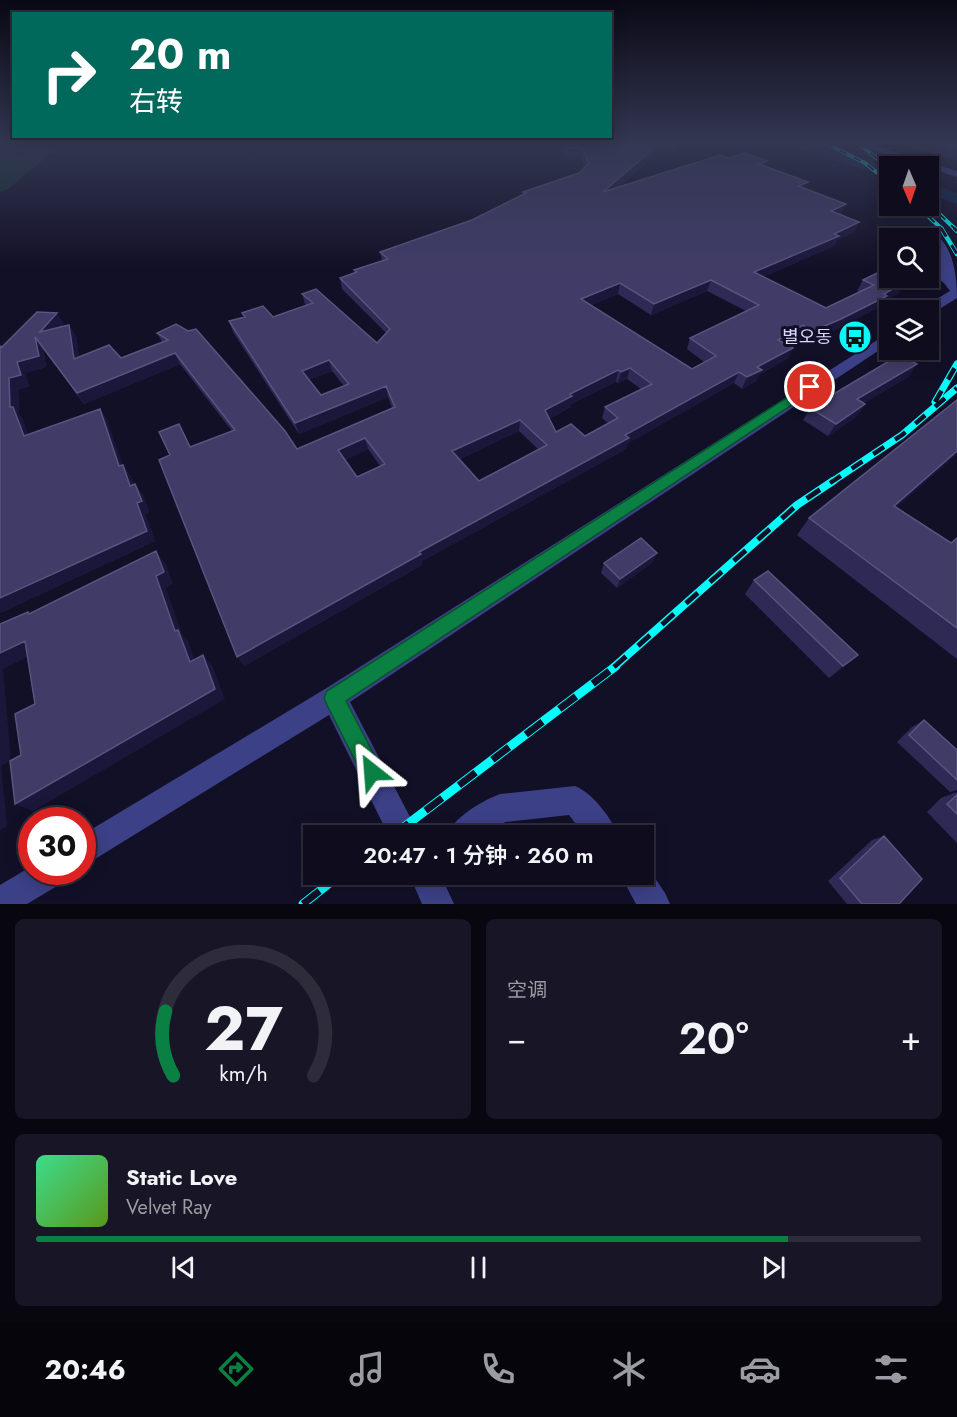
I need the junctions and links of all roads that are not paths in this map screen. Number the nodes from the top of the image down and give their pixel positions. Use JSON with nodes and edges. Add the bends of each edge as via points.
{"nodes":[{"id":1,"x":939,"y":248,"type":"edge"},
{"id":2,"x":939,"y":275,"type":"edge"},
{"id":3,"x":954,"y":288,"type":"edge"},
{"id":4,"x":939,"y":301,"type":"edge"},
{"id":5,"x":879,"y":343,"type":"edge"},
{"id":6,"x":334,"y":698,"type":"junction"},
{"id":7,"x":399,"y":825,"type":"edge"},
{"id":8,"x":476,"y":825,"type":"edge"},
{"id":9,"x":595,"y":825,"type":"edge"},
{"id":10,"x":96,"y":843,"type":"edge"},
{"id":11,"x":30,"y":885,"type":"edge"},
{"id":12,"x":429,"y":885,"type":"edge"},
{"id":13,"x":642,"y":885,"type":"edge"},
{"id":14,"x":0,"y":903,"type":"edge"},
{"id":15,"x":438,"y":904,"type":"edge"},
{"id":16,"x":654,"y":904,"type":"edge"}],
"edges":[{"from":1,"to":3,"type":"street"},
{"from":2,"to":3,"type":"street"},
{"from":3,"to":4,"type":"street"},
{"from":5,"to":6,"type":"street"},
{"from":6,"to":7,"type":"street"},
{"from":6,"to":10,"type":"street"},
{"from":8,"to":9,"type":"street","via":[[500,808],[575,800]]},
{"from":11,"to":14,"type":"street"},
{"from":12,"to":15,"type":"street"},
{"from":13,"to":16,"type":"street"}]}
